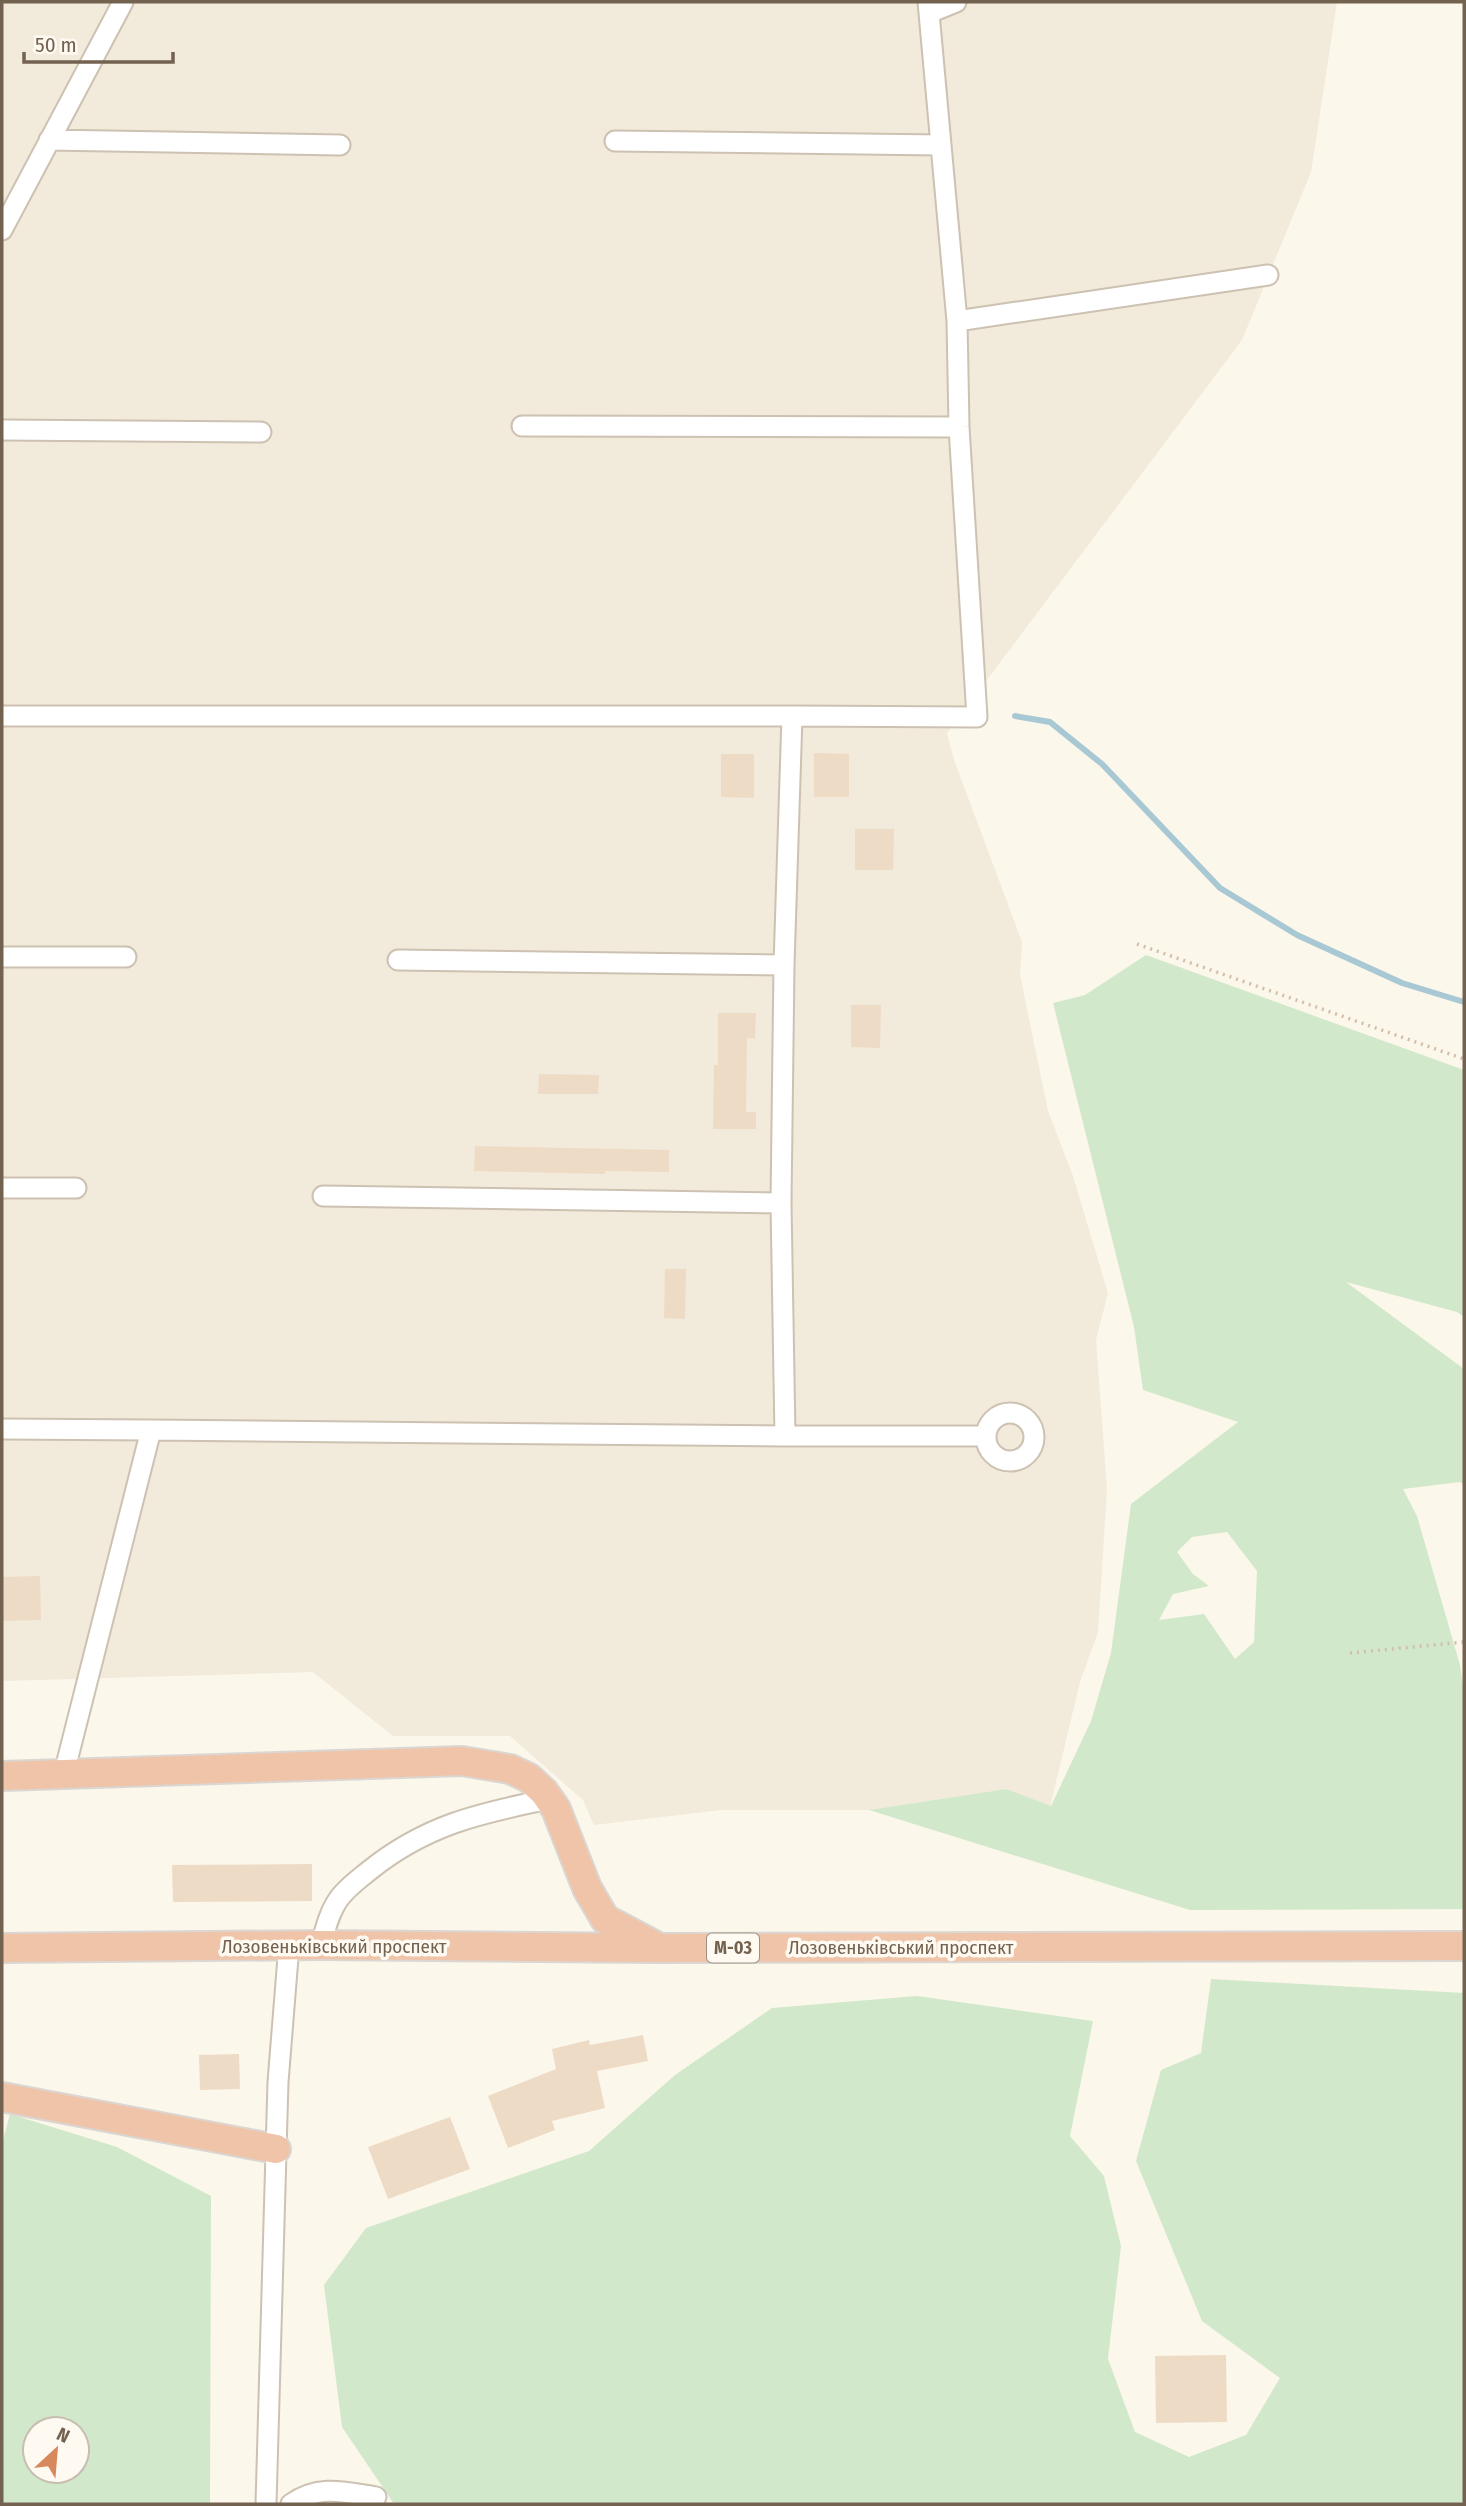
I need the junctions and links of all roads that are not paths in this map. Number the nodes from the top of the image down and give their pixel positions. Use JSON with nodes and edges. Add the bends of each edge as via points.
{"nodes":[{"id":1,"x":123,"y":2,"type":"edge"},
{"id":2,"x":956,"y":2,"type":"edge"},
{"id":3,"x":929,"y":7,"type":"edge"},
{"id":4,"x":49,"y":141,"type":"junction"},
{"id":5,"x":615,"y":141,"type":"dead end"},
{"id":6,"x":340,"y":145,"type":"dead end"},
{"id":7,"x":941,"y":145,"type":"junction"},
{"id":8,"x":2,"y":230,"type":"edge"},
{"id":9,"x":1268,"y":275,"type":"dead end"},
{"id":10,"x":957,"y":321,"type":"junction"},
{"id":11,"x":522,"y":426,"type":"dead end"},
{"id":12,"x":959,"y":428,"type":"junction"},
{"id":13,"x":2,"y":430,"type":"edge"},
{"id":14,"x":261,"y":432,"type":"dead end"},
{"id":15,"x":2,"y":716,"type":"edge"},
{"id":16,"x":792,"y":716,"type":"junction"},
{"id":17,"x":2,"y":957,"type":"edge"},
{"id":18,"x":126,"y":957,"type":"dead end"},
{"id":19,"x":398,"y":960,"type":"dead end"},
{"id":20,"x":784,"y":965,"type":"junction"},
{"id":21,"x":2,"y":1188,"type":"edge"},
{"id":22,"x":76,"y":1188,"type":"dead end"},
{"id":23,"x":323,"y":1196,"type":"dead end"},
{"id":24,"x":781,"y":1203,"type":"junction"},
{"id":25,"x":2,"y":1429,"type":"edge"},
{"id":26,"x":152,"y":1430,"type":"junction"},
{"id":27,"x":785,"y":1436,"type":"junction"},
{"id":28,"x":986,"y":1436,"type":"dead end"},
{"id":29,"x":64,"y":1773,"type":"junction"},
{"id":30,"x":2,"y":1776,"type":"edge"},
{"id":31,"x":549,"y":1799,"type":"junction"},
{"id":32,"x":289,"y":1945,"type":"junction"},
{"id":33,"x":321,"y":1945,"type":"junction"},
{"id":34,"x":1464,"y":1946,"type":"edge"},
{"id":35,"x":2,"y":1948,"type":"edge"},
{"id":36,"x":659,"y":1948,"type":"junction"},
{"id":37,"x":2,"y":2097,"type":"edge"},
{"id":38,"x":276,"y":2149,"type":"junction"},
{"id":39,"x":376,"y":2497,"type":"dead end"},
{"id":40,"x":265,"y":2504,"type":"edge"},
{"id":41,"x":291,"y":2504,"type":"edge"}],
"edges":[{"from":1,"to":4,"type":"street"},
{"from":2,"to":3,"type":"street"},
{"from":3,"to":7,"type":"street"},
{"from":4,"to":6,"type":"street"},
{"from":4,"to":8,"type":"street"},
{"from":5,"to":7,"type":"street"},
{"from":7,"to":10,"type":"street"},
{"from":9,"to":10,"type":"street"},
{"from":10,"to":12,"type":"street"},
{"from":11,"to":12,"type":"street"},
{"from":12,"to":16,"type":"street","via":[[977,717]]},
{"from":13,"to":14,"type":"street"},
{"from":15,"to":16,"type":"street"},
{"from":16,"to":20,"type":"street"},
{"from":17,"to":18,"type":"street"},
{"from":19,"to":20,"type":"street"},
{"from":20,"to":24,"type":"street"},
{"from":21,"to":22,"type":"street"},
{"from":23,"to":24,"type":"street"},
{"from":24,"to":27,"type":"street"},
{"from":25,"to":26,"type":"street"},
{"from":26,"to":27,"type":"street"},
{"from":26,"to":29,"type":"street"},
{"from":27,"to":28,"type":"street"},
{"from":29,"to":30,"type":"highway"},
{"from":29,"to":31,"type":"highway","via":[[462,1761],[510,1769],[529,1778]]},
{"from":31,"to":33,"type":"street","via":[[475,1815],[393,1851],[338,1899]]},
{"from":31,"to":36,"type":"highway","via":[[605,1919]]},
{"from":32,"to":33,"type":"highway","name":"Лозовеньківський проспект","number":"М-03"},
{"from":32,"to":35,"type":"highway","name":"Лозовеньківський проспект","number":"М-03"},
{"from":32,"to":38,"type":"street"},
{"from":33,"to":36,"type":"highway","name":"Лозовеньківський проспект","number":"М-03"},
{"from":34,"to":36,"type":"highway","name":"Лозовеньківський проспект","number":"М-03"},
{"from":37,"to":38,"type":"highway"},
{"from":38,"to":40,"type":"street"},
{"from":39,"to":41,"type":"street","via":[[330,2489]]}]}
